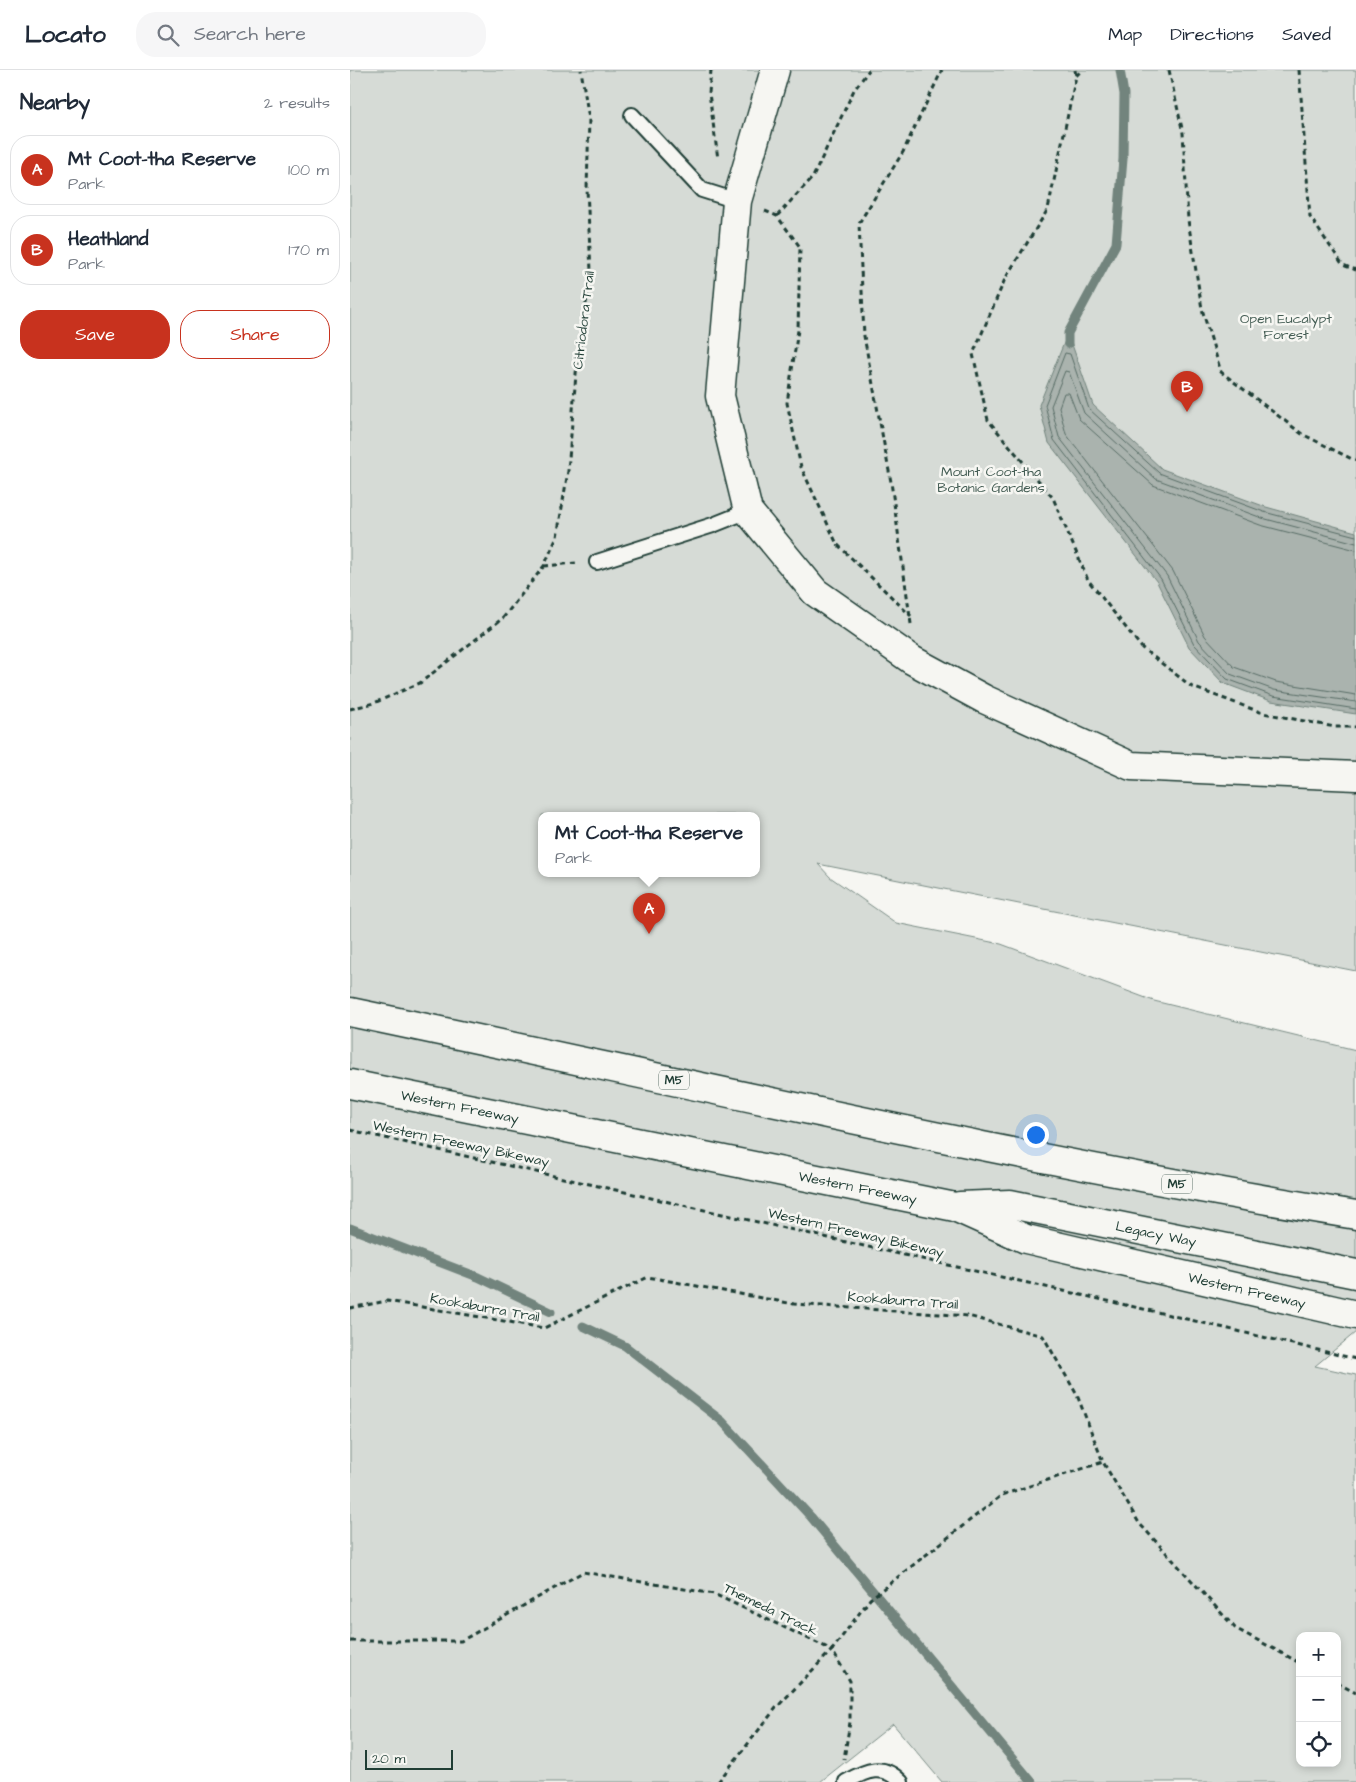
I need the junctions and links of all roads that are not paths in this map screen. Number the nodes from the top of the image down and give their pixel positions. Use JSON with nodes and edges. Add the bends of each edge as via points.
{"nodes":[{"id":1,"x":775,"y":70,"type":"edge"},
{"id":2,"x":632,"y":115,"type":"dead end"},
{"id":3,"x":729,"y":198,"type":"junction"},
{"id":4,"x":748,"y":511,"type":"junction"},
{"id":5,"x":597,"y":562,"type":"road end"},
{"id":6,"x":1356,"y":776,"type":"edge"},
{"id":7,"x":350,"y":1012,"type":"edge"},
{"id":8,"x":350,"y":1084,"type":"edge"},
{"id":9,"x":955,"y":1207,"type":"junction"},
{"id":10,"x":1356,"y":1215,"type":"edge"},
{"id":11,"x":1356,"y":1274,"type":"edge"},
{"id":12,"x":1356,"y":1315,"type":"edge"},
{"id":13,"x":846,"y":1782,"type":"edge"},
{"id":14,"x":902,"y":1782,"type":"edge"}],
"edges":[{"from":1,"to":3,"type":"main road"},
{"from":2,"to":3,"type":"lane","via":[[702,190]]},
{"from":3,"to":4,"type":"main road","via":[[720,396]]},
{"from":4,"to":5,"type":"lane"},
{"from":4,"to":6,"type":"main road","via":[[815,592],[912,660],[984,699],[1131,766]]},
{"from":7,"to":10,"type":"main road","number":"M5","via":[[1017,1152],[1218,1192]]},
{"from":8,"to":9,"type":"main road","name":"Western Freeway"},
{"from":9,"to":11,"type":"main road","name":"Legacy Way","via":[[1010,1204]]},
{"from":9,"to":12,"type":"main road","name":"Western Freeway","via":[[1026,1239]]},
{"from":13,"to":14,"type":"lane","via":[[866,1770],[892,1773]]}]}
